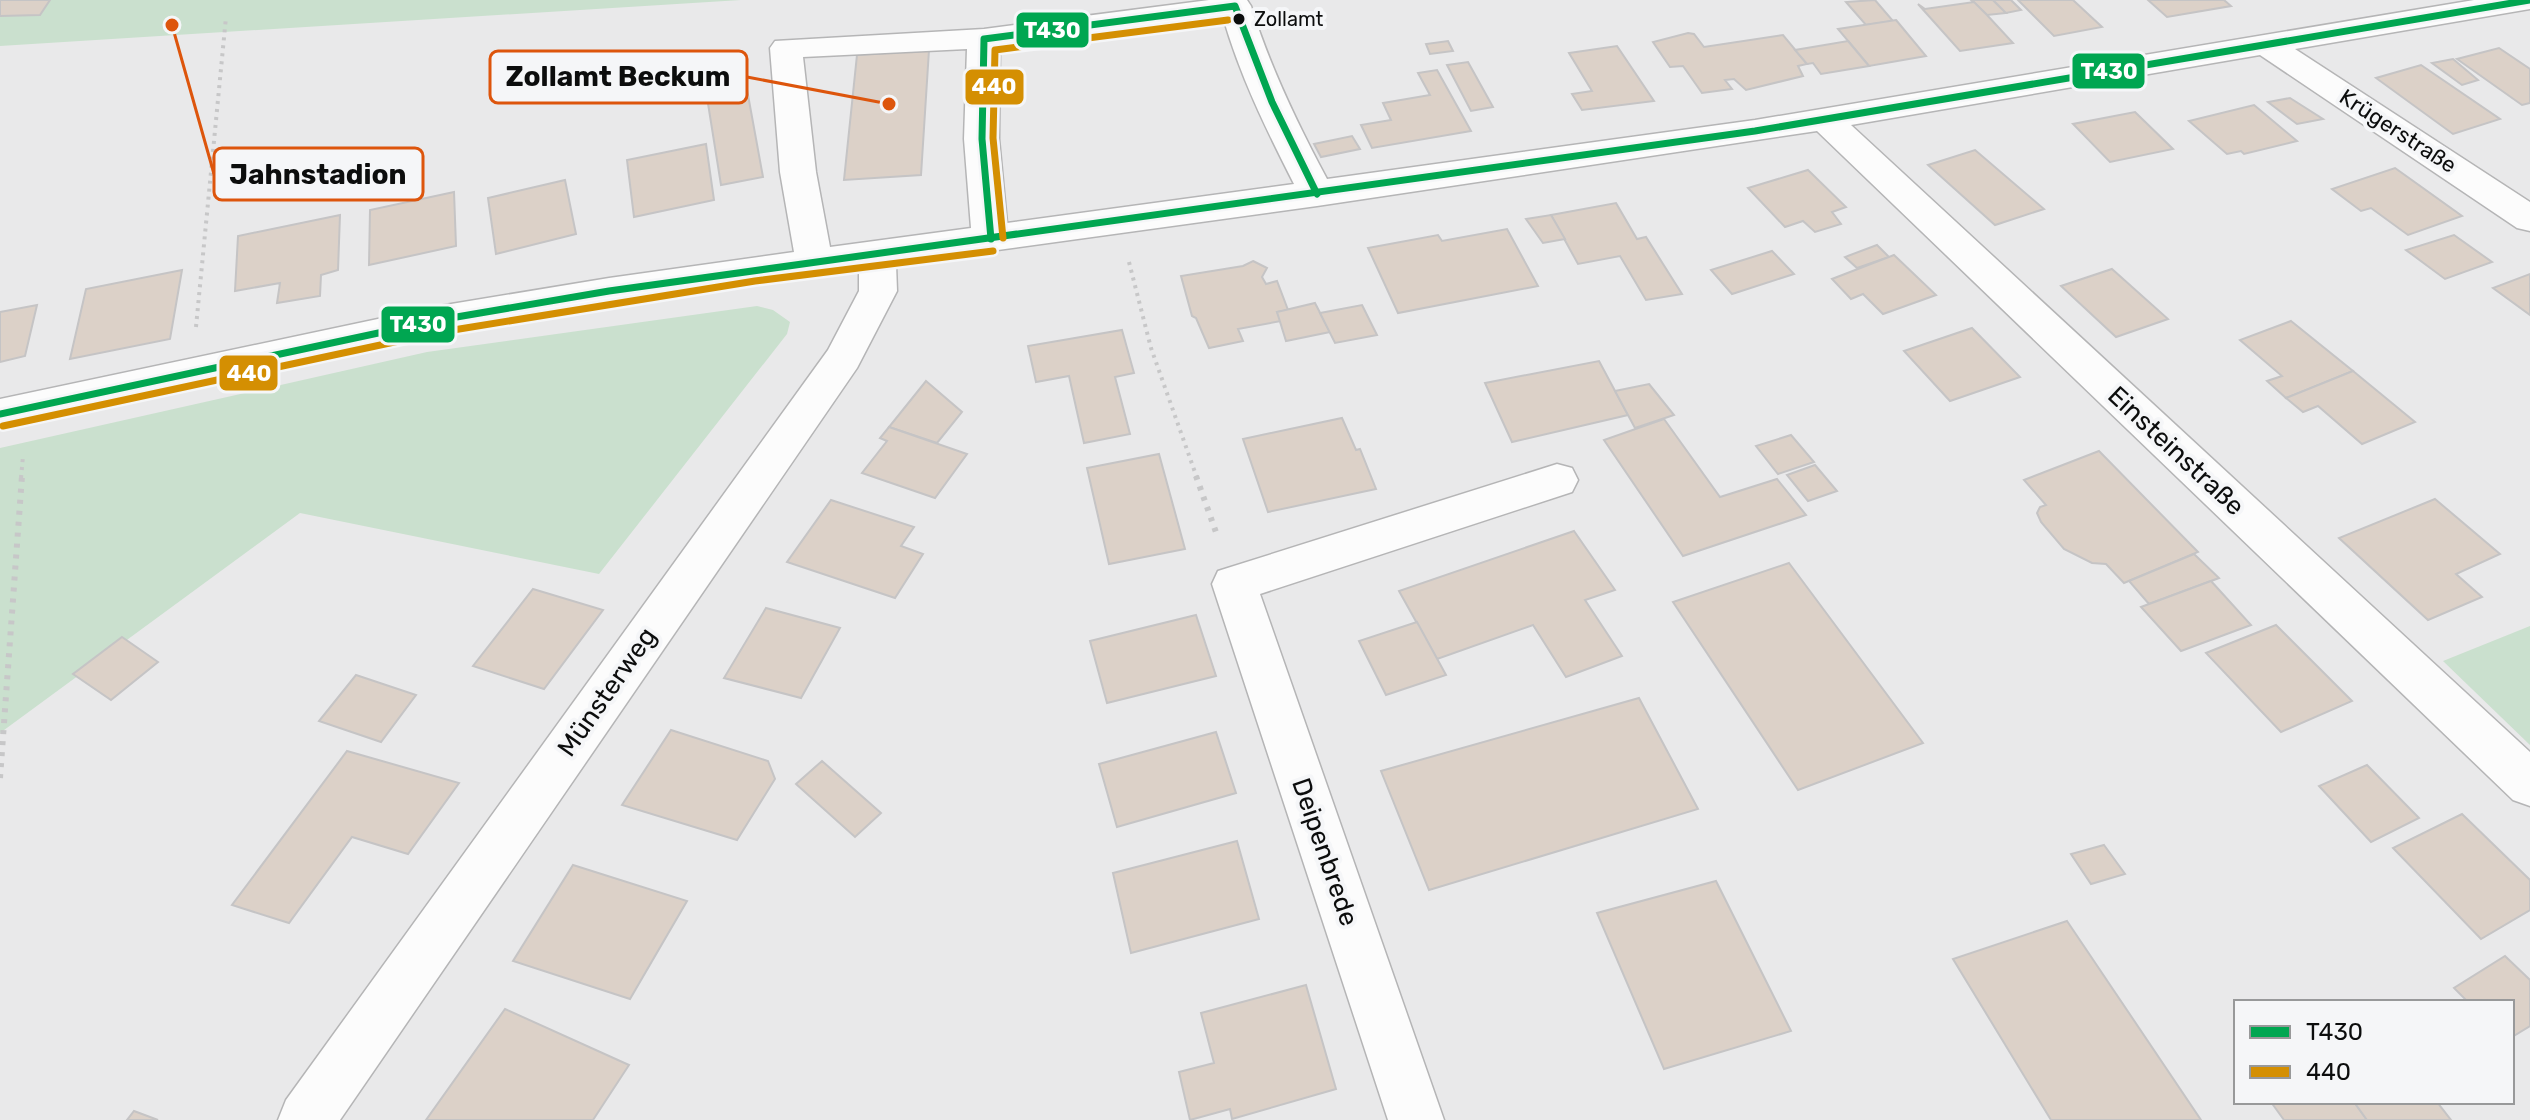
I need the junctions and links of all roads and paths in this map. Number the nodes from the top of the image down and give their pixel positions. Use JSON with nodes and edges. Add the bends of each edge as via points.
{"nodes":[{"id":1,"x":2530,"y":0,"type":"edge"},
{"id":2,"x":1237,"y":3,"type":"edge"},
{"id":3,"x":1112,"y":11,"type":"edge"},
{"id":4,"x":226,"y":17,"type":"dead end"},
{"id":5,"x":984,"y":39,"type":"junction"},
{"id":6,"x":2265,"y":44,"type":"junction"},
{"id":7,"x":1823,"y":118,"type":"junction"},
{"id":8,"x":1317,"y":194,"type":"junction"},
{"id":9,"x":2530,"y":219,"type":"edge"},
{"id":10,"x":1084,"y":227,"type":"junction"},
{"id":11,"x":991,"y":239,"type":"junction"},
{"id":12,"x":877,"y":253,"type":"junction"},
{"id":13,"x":814,"y":261,"type":"junction"},
{"id":14,"x":186,"y":375,"type":"junction"},
{"id":15,"x":13,"y":412,"type":"edge"},
{"id":16,"x":1557,"y":480,"type":"dead end"},
{"id":17,"x":1234,"y":584,"type":"junction"},
{"id":18,"x":0,"y":778,"type":"edge"},
{"id":19,"x":2530,"y":784,"type":"edge"},
{"id":20,"x":306,"y":1120,"type":"edge"},
{"id":21,"x":1416,"y":1120,"type":"edge"}],
"edges":[{"from":1,"to":6,"type":"street"},
{"from":2,"to":3,"type":"street"},
{"from":2,"to":8,"type":"street","via":[[1248,49]]},
{"from":3,"to":5,"type":"street"},
{"from":4,"to":14,"type":"path","via":[[197,324]]},
{"from":5,"to":11,"type":"street","via":[[981,161]]},
{"from":5,"to":13,"type":"street","via":[[786,48],[798,172]]},
{"from":6,"to":7,"type":"street"},
{"from":6,"to":9,"type":"street","name":"Krügerstraße"},
{"from":7,"to":8,"type":"street"},
{"from":7,"to":19,"type":"street","name":"Einsteinstraße"},
{"from":8,"to":10,"type":"street"},
{"from":10,"to":11,"type":"street"},
{"from":10,"to":17,"type":"path","via":[[1088,264],[1128,259],[1151,348]]},
{"from":11,"to":12,"type":"street"},
{"from":12,"to":13,"type":"street"},
{"from":12,"to":20,"type":"street","name":"Münsterweg","via":[[878,291],[843,358]]},
{"from":13,"to":14,"type":"street","via":[[439,320]]},
{"from":14,"to":15,"type":"street"},
{"from":15,"to":18,"type":"path"},
{"from":16,"to":17,"type":"street"},
{"from":17,"to":21,"type":"street","name":"Deipenbrede"}]}
